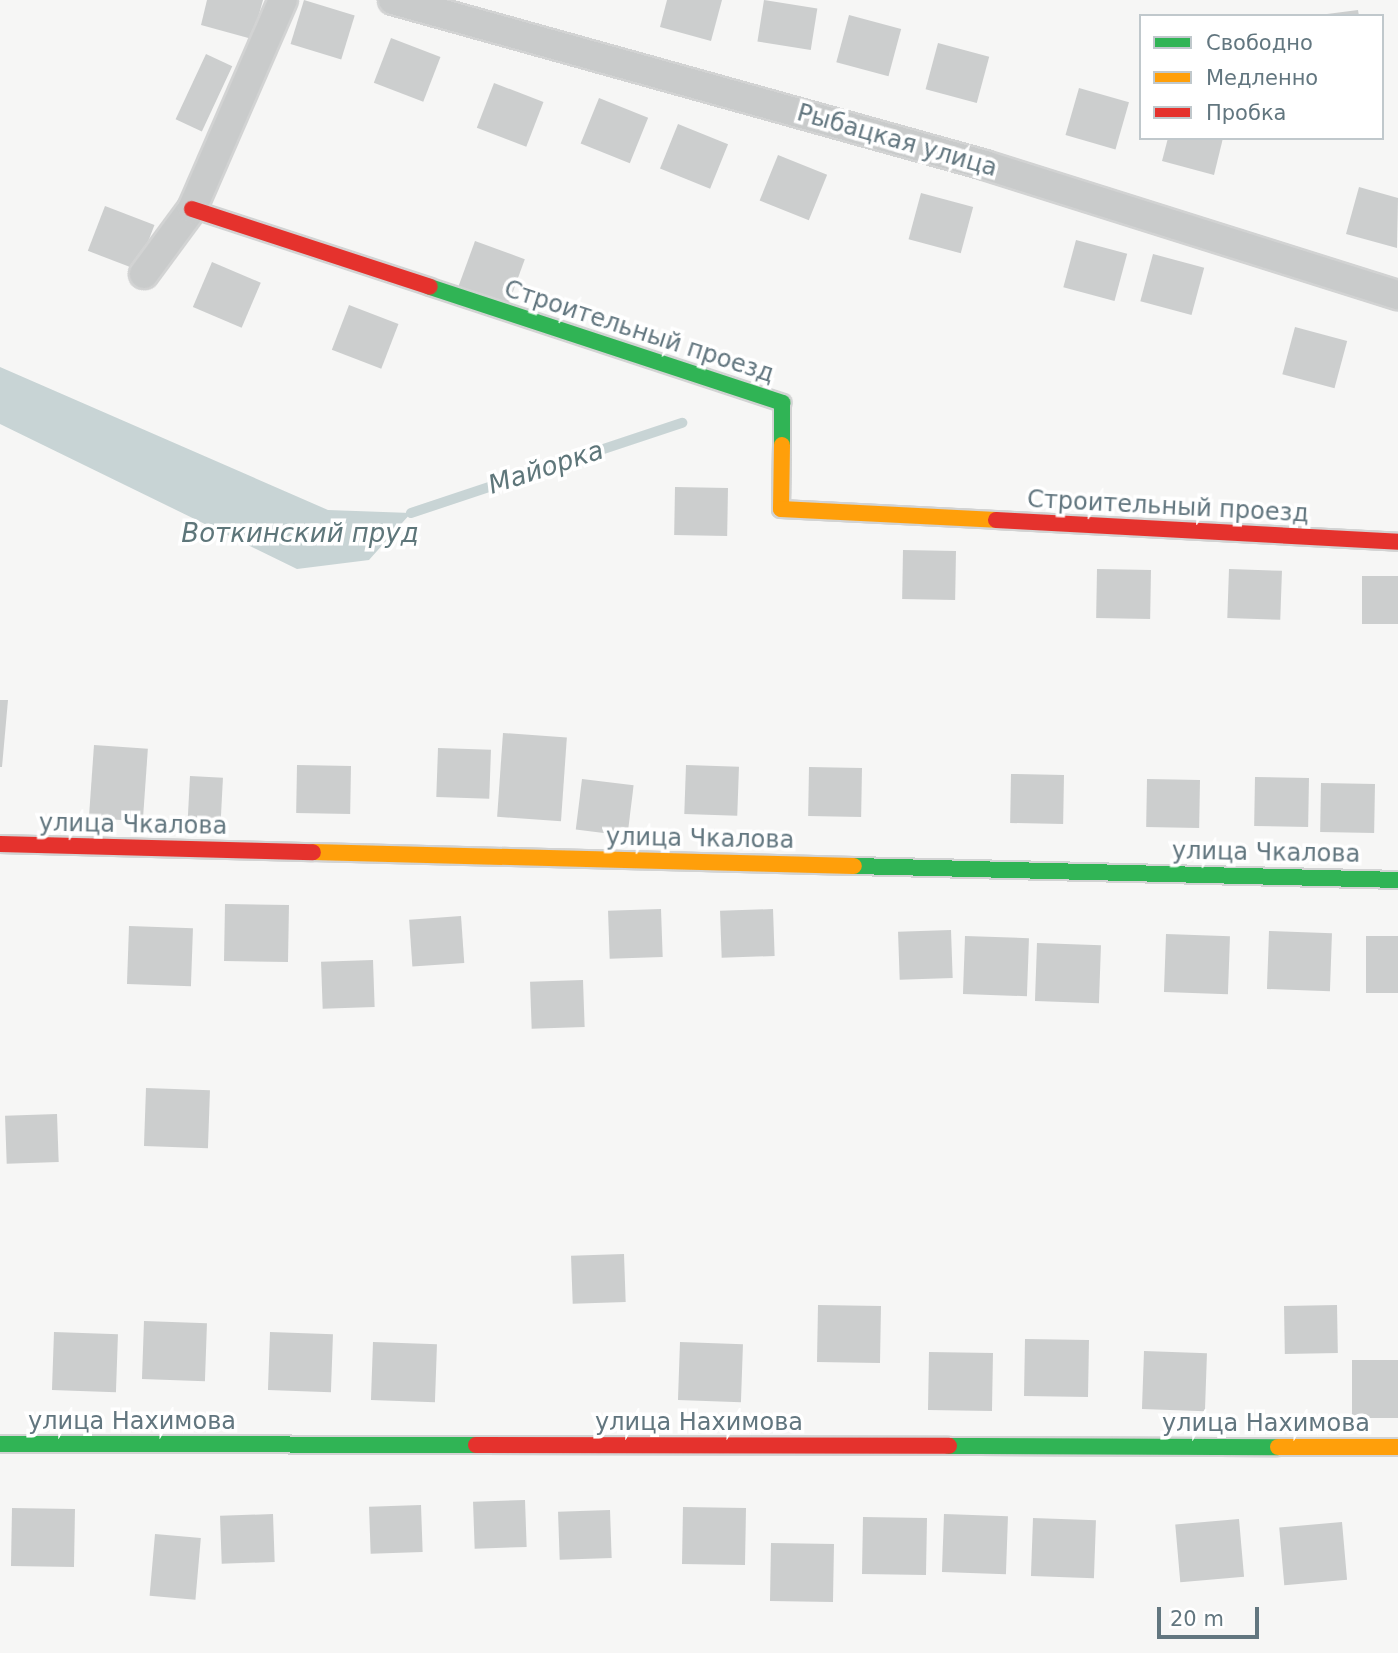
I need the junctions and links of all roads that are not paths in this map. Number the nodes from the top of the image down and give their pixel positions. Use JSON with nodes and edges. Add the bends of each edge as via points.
{"nodes":[{"id":1,"x":283,"y":0,"type":"edge"},
{"id":2,"x":393,"y":0,"type":"edge"},
{"id":3,"x":192,"y":209,"type":"junction"},
{"id":4,"x":144,"y":274,"type":"dead end"},
{"id":5,"x":1398,"y":295,"type":"edge"},
{"id":6,"x":1398,"y":542,"type":"edge"},
{"id":7,"x":0,"y":844,"type":"edge"},
{"id":8,"x":1398,"y":880,"type":"edge"},
{"id":9,"x":0,"y":1444,"type":"edge"},
{"id":10,"x":1398,"y":1447,"type":"edge"}],
"edges":[{"from":1,"to":3,"type":"street"},
{"from":2,"to":5,"type":"street","name":"Рыбацкая улица","via":[[985,165]]},
{"from":3,"to":4,"type":"street"},
{"from":3,"to":6,"type":"street","name":"Строительный проезд","via":[[782,403],[781,509]]},
{"from":7,"to":8,"type":"street","name":"улица Чкалова"},
{"from":9,"to":10,"type":"street","name":"улица Нахимова"}]}
